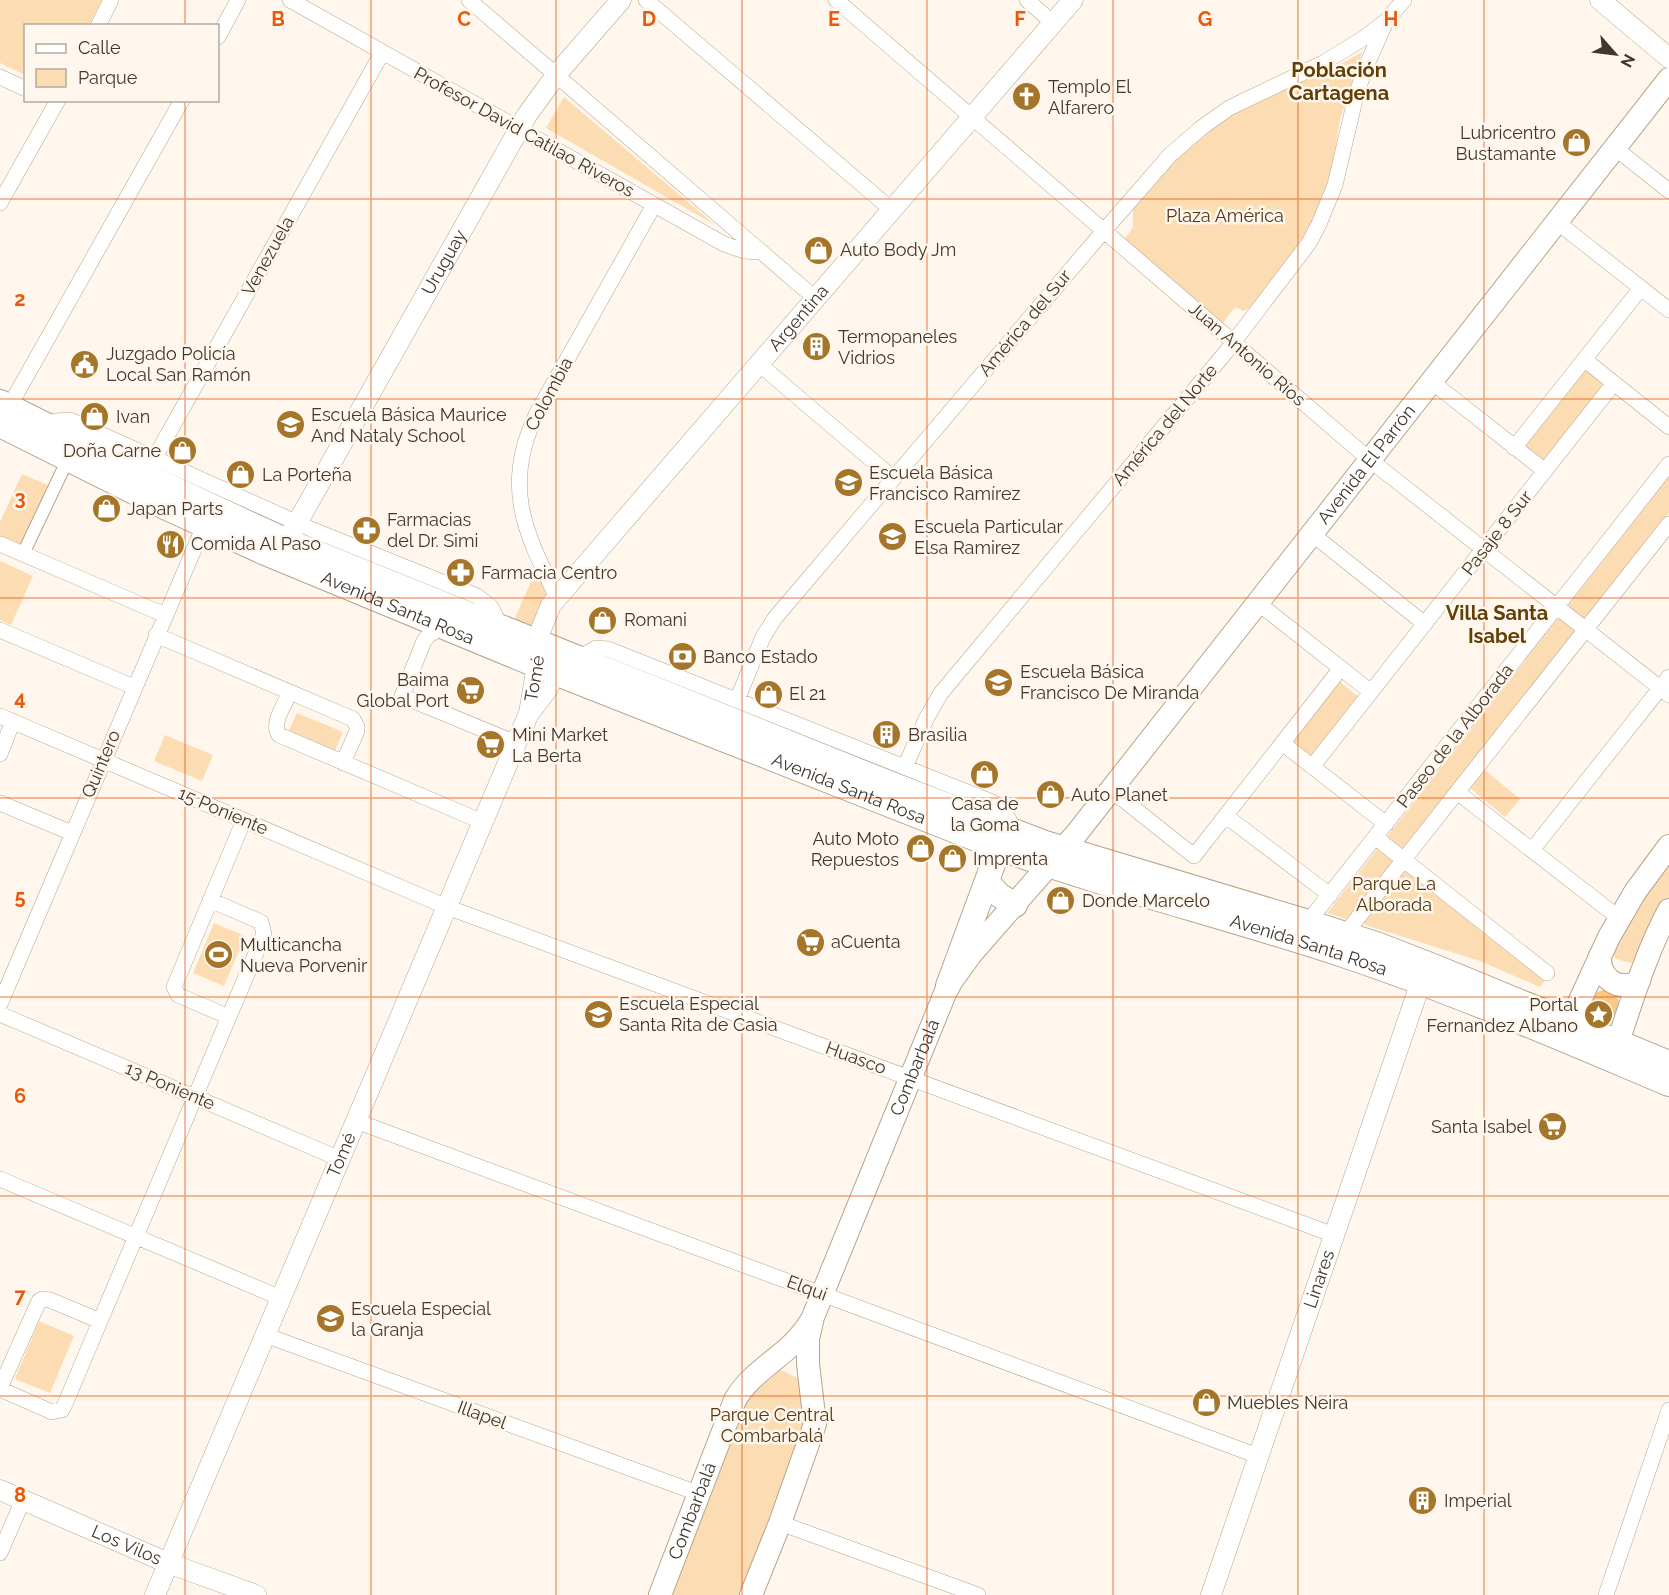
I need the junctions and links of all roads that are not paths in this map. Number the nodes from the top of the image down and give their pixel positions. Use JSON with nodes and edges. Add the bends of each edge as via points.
{"nodes":[{"id":1,"x":111,"y":0,"type":"edge"},
{"id":2,"x":238,"y":0,"type":"edge"},
{"id":3,"x":290,"y":0,"type":"edge"},
{"id":4,"x":469,"y":0,"type":"edge"},
{"id":5,"x":621,"y":0,"type":"edge"},
{"id":6,"x":646,"y":0,"type":"edge"},
{"id":7,"x":836,"y":0,"type":"edge"},
{"id":8,"x":1026,"y":0,"type":"edge"},
{"id":9,"x":1073,"y":0,"type":"edge"},
{"id":10,"x":1404,"y":0,"type":"edge"},
{"id":11,"x":1600,"y":0,"type":"edge"},
{"id":12,"x":1386,"y":21,"type":"junction"},
{"id":13,"x":1053,"y":23,"type":"junction"},
{"id":14,"x":99,"y":24,"type":"edge"},
{"id":15,"x":219,"y":35,"type":"edge"},
{"id":16,"x":382,"y":53,"type":"junction"},
{"id":17,"x":1669,"y":58,"type":"edge"},
{"id":18,"x":556,"y":75,"type":"junction"},
{"id":19,"x":0,"y":77,"type":"edge"},
{"id":20,"x":1669,"y":79,"type":"edge"},
{"id":21,"x":24,"y":88,"type":"edge"},
{"id":22,"x":55,"y":102,"type":"edge"},
{"id":23,"x":181,"y":102,"type":"edge"},
{"id":24,"x":972,"y":117,"type":"junction"},
{"id":25,"x":518,"y":130,"type":"junction"},
{"id":26,"x":1615,"y":148,"type":"junction"},
{"id":27,"x":1669,"y":191,"type":"edge"},
{"id":28,"x":0,"y":203,"type":"edge"},
{"id":29,"x":654,"y":205,"type":"junction"},
{"id":30,"x":892,"y":210,"type":"junction"},
{"id":31,"x":1557,"y":222,"type":"junction"},
{"id":32,"x":1103,"y":231,"type":"junction"},
{"id":33,"x":762,"y":252,"type":"junction"},
{"id":34,"x":1641,"y":288,"type":"junction"},
{"id":35,"x":816,"y":299,"type":"junction"},
{"id":36,"x":1669,"y":310,"type":"edge"},
{"id":37,"x":1233,"y":343,"type":"junction"},
{"id":38,"x":1585,"y":360,"type":"junction"},
{"id":39,"x":759,"y":364,"type":"junction"},
{"id":40,"x":1432,"y":382,"type":"junction"},
{"id":41,"x":1614,"y":383,"type":"junction"},
{"id":42,"x":3,"y":412,"type":"edge"},
{"id":43,"x":1669,"y":427,"type":"edge"},
{"id":44,"x":54,"y":445,"type":"junction"},
{"id":45,"x":1514,"y":448,"type":"junction"},
{"id":46,"x":154,"y":459,"type":"junction"},
{"id":47,"x":1370,"y":460,"type":"junction"},
{"id":48,"x":1669,"y":464,"type":"edge"},
{"id":49,"x":1545,"y":471,"type":"junction"},
{"id":50,"x":893,"y":478,"type":"junction"},
{"id":51,"x":1669,"y":524,"type":"edge"},
{"id":52,"x":204,"y":526,"type":"junction"},
{"id":53,"x":292,"y":532,"type":"junction"},
{"id":54,"x":1312,"y":534,"type":"junction"},
{"id":55,"x":0,"y":544,"type":"edge"},
{"id":56,"x":1484,"y":549,"type":"junction"},
{"id":57,"x":265,"y":553,"type":"junction"},
{"id":58,"x":23,"y":554,"type":"junction"},
{"id":59,"x":557,"y":597,"type":"junction"},
{"id":60,"x":1258,"y":603,"type":"junction"},
{"id":61,"x":1557,"y":607,"type":"junction"},
{"id":62,"x":165,"y":615,"type":"junction"},
{"id":63,"x":1425,"y":624,"type":"junction"},
{"id":64,"x":1586,"y":629,"type":"junction"},
{"id":65,"x":0,"y":630,"type":"edge"},
{"id":66,"x":422,"y":630,"type":"junction"},
{"id":67,"x":156,"y":635,"type":"junction"},
{"id":68,"x":554,"y":659,"type":"junction"},
{"id":69,"x":1341,"y":668,"type":"junction"},
{"id":70,"x":134,"y":687,"type":"junction"},
{"id":71,"x":1666,"y":687,"type":"edge"},
{"id":72,"x":290,"y":692,"type":"junction"},
{"id":73,"x":1371,"y":692,"type":"junction"},
{"id":74,"x":737,"y":700,"type":"junction"},
{"id":75,"x":6,"y":718,"type":"edge"},
{"id":76,"x":516,"y":743,"type":"junction"},
{"id":77,"x":1282,"y":743,"type":"junction"},
{"id":78,"x":0,"y":754,"type":"edge"},
{"id":79,"x":104,"y":760,"type":"junction"},
{"id":80,"x":343,"y":763,"type":"junction"},
{"id":81,"x":905,"y":767,"type":"junction"},
{"id":82,"x":1312,"y":767,"type":"junction"},
{"id":83,"x":1111,"y":790,"type":"junction"},
{"id":84,"x":1457,"y":792,"type":"junction"},
{"id":85,"x":0,"y":803,"type":"edge"},
{"id":86,"x":1226,"y":816,"type":"junction"},
{"id":87,"x":244,"y":820,"type":"junction"},
{"id":88,"x":483,"y":822,"type":"junction"},
{"id":89,"x":1386,"y":824,"type":"junction"},
{"id":90,"x":72,"y":833,"type":"junction"},
{"id":91,"x":1375,"y":837,"type":"junction"},
{"id":92,"x":1008,"y":841,"type":"junction"},
{"id":93,"x":1669,"y":846,"type":"edge"},
{"id":94,"x":1532,"y":850,"type":"junction"},
{"id":95,"x":1057,"y":858,"type":"junction"},
{"id":96,"x":1404,"y":860,"type":"junction"},
{"id":97,"x":987,"y":882,"type":"junction"},
{"id":98,"x":1329,"y":895,"type":"junction"},
{"id":99,"x":210,"y":900,"type":"junction"},
{"id":100,"x":1015,"y":905,"type":"junction"},
{"id":101,"x":447,"y":907,"type":"junction"},
{"id":102,"x":1669,"y":910,"type":"edge"},
{"id":103,"x":1619,"y":918,"type":"junction"},
{"id":104,"x":1308,"y":922,"type":"junction"},
{"id":105,"x":1345,"y":934,"type":"junction"},
{"id":106,"x":1600,"y":956,"type":"junction"},
{"id":107,"x":1424,"y":973,"type":"junction"},
{"id":108,"x":1547,"y":973,"type":"dead end"},
{"id":109,"x":1639,"y":981,"type":"junction"},
{"id":110,"x":948,"y":986,"type":"junction"},
{"id":111,"x":0,"y":1004,"type":"edge"},
{"id":112,"x":0,"y":1014,"type":"edge"},
{"id":113,"x":229,"y":1017,"type":"junction"},
{"id":114,"x":1573,"y":1037,"type":"junction"},
{"id":115,"x":1618,"y":1042,"type":"junction"},
{"id":116,"x":1669,"y":1063,"type":"edge"},
{"id":117,"x":910,"y":1078,"type":"junction"},
{"id":118,"x":1669,"y":1084,"type":"edge"},
{"id":119,"x":195,"y":1097,"type":"junction"},
{"id":120,"x":356,"y":1121,"type":"junction"},
{"id":121,"x":340,"y":1159,"type":"junction"},
{"id":122,"x":0,"y":1179,"type":"edge"},
{"id":123,"x":1334,"y":1235,"type":"junction"},
{"id":124,"x":136,"y":1237,"type":"junction"},
{"id":125,"x":822,"y":1294,"type":"junction"},
{"id":126,"x":281,"y":1298,"type":"junction"},
{"id":127,"x":813,"y":1317,"type":"junction"},
{"id":128,"x":100,"y":1321,"type":"junction"},
{"id":129,"x":265,"y":1335,"type":"junction"},
{"id":130,"x":770,"y":1364,"type":"junction"},
{"id":131,"x":810,"y":1378,"type":"junction"},
{"id":132,"x":0,"y":1389,"type":"edge"},
{"id":133,"x":1669,"y":1410,"type":"edge"},
{"id":134,"x":1258,"y":1456,"type":"junction"},
{"id":135,"x":0,"y":1490,"type":"edge"},
{"id":136,"x":700,"y":1494,"type":"junction"},
{"id":137,"x":23,"y":1500,"type":"junction"},
{"id":138,"x":780,"y":1523,"type":"junction"},
{"id":139,"x":4,"y":1533,"type":"edge"},
{"id":140,"x":0,"y":1553,"type":"edge"},
{"id":141,"x":168,"y":1563,"type":"junction"},
{"id":142,"x":155,"y":1595,"type":"edge"},
{"id":143,"x":256,"y":1595,"type":"edge"},
{"id":144,"x":660,"y":1595,"type":"edge"},
{"id":145,"x":751,"y":1595,"type":"edge"},
{"id":146,"x":978,"y":1595,"type":"edge"},
{"id":147,"x":1211,"y":1595,"type":"edge"},
{"id":148,"x":1606,"y":1595,"type":"edge"}],
"edges":[{"from":1,"to":14,"type":"street"},
{"from":2,"to":15,"type":"street"},
{"from":3,"to":16,"type":"street","name":"Profesor David Catilao Riveros"},
{"from":4,"to":18,"type":"street"},
{"from":5,"to":18,"type":"street","name":"Uruguay"},
{"from":6,"to":30,"type":"street"},
{"from":7,"to":24,"type":"street","name":"Juan Antonio Ríos"},
{"from":8,"to":13,"type":"street"},
{"from":9,"to":13,"type":"street","name":"Argentina"},
{"from":10,"to":12,"type":"street"},
{"from":11,"to":17,"type":"street"},
{"from":12,"to":32,"type":"street","name":"América del Sur","via":[[1323,63],[1214,118],[1170,155]]},
{"from":12,"to":37,"type":"street","name":"América del Norte","via":[[1358,90],[1335,185],[1319,225],[1299,258]]},
{"from":13,"to":24,"type":"street","name":"Argentina"},
{"from":16,"to":25,"type":"street","name":"Profesor David Catilao Riveros"},
{"from":16,"to":46,"type":"street","name":"Venezuela"},
{"from":18,"to":25,"type":"street","name":"Uruguay"},
{"from":18,"to":33,"type":"street"},
{"from":19,"to":21,"type":"street"},
{"from":20,"to":26,"type":"main road","name":"Avenida El Parrón"},
{"from":22,"to":28,"type":"street"},
{"from":23,"to":42,"type":"street"},
{"from":24,"to":30,"type":"street","name":"Argentina"},
{"from":24,"to":32,"type":"street","name":"Juan Antonio Ríos"},
{"from":25,"to":29,"type":"street","name":"Profesor David Catilao Riveros"},
{"from":25,"to":53,"type":"street","name":"Uruguay"},
{"from":26,"to":27,"type":"street"},
{"from":26,"to":31,"type":"main road","name":"Avenida El Parrón"},
{"from":29,"to":33,"type":"street","name":"Profesor David Catilao Riveros","via":[[724,244]]},
{"from":29,"to":59,"type":"street","name":"Colombia","via":[[537,413],[523,451],[519,475],[521,513]]},
{"from":30,"to":35,"type":"street","name":"Argentina"},
{"from":31,"to":34,"type":"street"},
{"from":31,"to":40,"type":"main road","name":"Avenida El Parrón"},
{"from":32,"to":37,"type":"street","name":"Juan Antonio Ríos"},
{"from":32,"to":50,"type":"street","name":"América del Sur"},
{"from":33,"to":35,"type":"street"},
{"from":34,"to":36,"type":"street"},
{"from":34,"to":38,"type":"street"},
{"from":35,"to":39,"type":"street","name":"Argentina"},
{"from":37,"to":47,"type":"street","name":"Juan Antonio Ríos"},
{"from":37,"to":81,"type":"street","name":"América del Norte","via":[[941,693]]},
{"from":38,"to":41,"type":"street"},
{"from":38,"to":45,"type":"street"},
{"from":39,"to":50,"type":"street"},
{"from":39,"to":59,"type":"street","name":"Argentina"},
{"from":40,"to":45,"type":"street"},
{"from":40,"to":47,"type":"main road","name":"Avenida El Parrón"},
{"from":41,"to":43,"type":"street"},
{"from":41,"to":49,"type":"street","name":"Pasaje 8 Sur"},
{"from":42,"to":44,"type":"main road","name":"Avenida Santa Rosa"},
{"from":44,"to":46,"type":"street","name":"Avenida Santa Rosa","via":[[60,420],[70,420]]},
{"from":44,"to":52,"type":"main road","name":"Avenida Santa Rosa"},
{"from":44,"to":53,"type":"main road","name":"Avenida Santa Rosa","via":[[205,504]]},
{"from":44,"to":58,"type":"street"},
{"from":45,"to":49,"type":"street"},
{"from":46,"to":53,"type":"street","name":"Avenida Santa Rosa"},
{"from":47,"to":54,"type":"main road","name":"Avenida El Parrón"},
{"from":47,"to":56,"type":"street","name":"Juan Antonio Ríos"},
{"from":48,"to":61,"type":"street","name":"Paseo de la Alborada"},
{"from":49,"to":56,"type":"street","name":"Pasaje 8 Sur"},
{"from":50,"to":74,"type":"street","name":"América del Sur","via":[[769,626]]},
{"from":51,"to":64,"type":"street","name":"Paseo de la Alborada"},
{"from":52,"to":57,"type":"main road","name":"Avenida Santa Rosa"},
{"from":52,"to":62,"type":"street","name":"Quintero"},
{"from":53,"to":57,"type":"main road","via":[[278,548]]},
{"from":53,"to":68,"type":"main road","name":"Avenida Santa Rosa","via":[[501,627]]},
{"from":54,"to":60,"type":"main road","name":"Avenida El Parrón"},
{"from":54,"to":63,"type":"street"},
{"from":55,"to":58,"type":"street"},
{"from":56,"to":61,"type":"street","name":"Juan Antonio Ríos"},
{"from":56,"to":63,"type":"street","name":"Pasaje 8 Sur"},
{"from":57,"to":66,"type":"main road","name":"Avenida Santa Rosa"},
{"from":58,"to":62,"type":"street"},
{"from":59,"to":68,"type":"street","name":"Argentina","via":[[543,621]]},
{"from":60,"to":69,"type":"street"},
{"from":60,"to":83,"type":"main road","name":"Avenida El Parrón"},
{"from":61,"to":64,"type":"street","name":"Juan Antonio Ríos"},
{"from":61,"to":89,"type":"street","name":"Paseo de la Alborada"},
{"from":62,"to":67,"type":"street","name":"Quintero"},
{"from":63,"to":73,"type":"street","name":"Pasaje 8 Sur"},
{"from":64,"to":71,"type":"street","name":"Juan Antonio Ríos"},
{"from":64,"to":84,"type":"street","name":"Paseo de la Alborada"},
{"from":65,"to":70,"type":"street"},
{"from":66,"to":68,"type":"main road","name":"Avenida Santa Rosa","via":[[444,627]]},
{"from":66,"to":76,"type":"street","via":[[402,696]]},
{"from":67,"to":70,"type":"street","name":"Quintero"},
{"from":67,"to":72,"type":"street"},
{"from":68,"to":74,"type":"street","via":[[604,647]]},
{"from":68,"to":76,"type":"street","name":"Tomé"},
{"from":68,"to":92,"type":"main road","name":"Avenida Santa Rosa"},
{"from":69,"to":73,"type":"street"},
{"from":69,"to":77,"type":"street"},
{"from":70,"to":79,"type":"street","name":"Quintero"},
{"from":71,"to":94,"type":"street"},
{"from":72,"to":80,"type":"street","via":[[276,723],[279,735]]},
{"from":72,"to":80,"type":"street","via":[[349,716],[356,723],[357,731]]},
{"from":73,"to":82,"type":"street","name":"Pasaje 8 Sur"},
{"from":74,"to":81,"type":"street"},
{"from":75,"to":78,"type":"street"},
{"from":75,"to":79,"type":"street","name":"15 Poniente"},
{"from":76,"to":88,"type":"street","name":"Tomé"},
{"from":77,"to":82,"type":"street"},
{"from":77,"to":86,"type":"street"},
{"from":79,"to":87,"type":"street","name":"15 Poniente"},
{"from":79,"to":90,"type":"street","name":"Quintero"},
{"from":80,"to":88,"type":"street"},
{"from":81,"to":92,"type":"street","via":[[998,805],[1005,812]]},
{"from":82,"to":89,"type":"street"},
{"from":83,"to":86,"type":"street","via":[[1194,856]]},
{"from":83,"to":95,"type":"main road","name":"Avenida El Parrón"},
{"from":84,"to":94,"type":"street"},
{"from":84,"to":96,"type":"street","name":"Paseo de la Alborada"},
{"from":85,"to":90,"type":"street"},
{"from":86,"to":98,"type":"street"},
{"from":87,"to":99,"type":"street"},
{"from":87,"to":101,"type":"street","name":"15 Poniente"},
{"from":88,"to":101,"type":"street","name":"Tomé"},
{"from":89,"to":91,"type":"street","name":"Paseo de la Alborada"},
{"from":90,"to":111,"type":"street","name":"Quintero"},
{"from":91,"to":96,"type":"street"},
{"from":91,"to":98,"type":"street","name":"Paseo de la Alborada"},
{"from":92,"to":95,"type":"main road","name":"Avenida Santa Rosa"},
{"from":92,"to":97,"type":"main road"},
{"from":93,"to":103,"type":"main road"},
{"from":94,"to":103,"type":"street"},
{"from":95,"to":100,"type":"main road","name":"Combarbalá"},
{"from":95,"to":104,"type":"main road","name":"Avenida Santa Rosa"},
{"from":95,"to":107,"type":"main road","name":"Avenida Santa Rosa","via":[[1299,941]]},
{"from":96,"to":105,"type":"street","name":"Paseo de la Alborada"},
{"from":96,"to":108,"type":"street"},
{"from":97,"to":100,"type":"main road","via":[[999,896]]},
{"from":97,"to":110,"type":"main road"},
{"from":98,"to":104,"type":"street","name":"Paseo de la Alborada"},
{"from":99,"to":113,"type":"street","via":[[174,987],[178,995]]},
{"from":99,"to":113,"type":"street","via":[[258,920],[265,930]]},
{"from":100,"to":110,"type":"main road","name":"Combarbalá"},
{"from":101,"to":117,"type":"street","name":"Huasco"},
{"from":101,"to":120,"type":"street","name":"Tomé"},
{"from":102,"to":109,"type":"main road"},
{"from":103,"to":106,"type":"main road"},
{"from":104,"to":105,"type":"main road","name":"Avenida Santa Rosa"},
{"from":105,"to":107,"type":"main road","name":"Avenida Santa Rosa"},
{"from":106,"to":109,"type":"main road","via":[[1602,972],[1609,981],[1623,986]]},
{"from":106,"to":114,"type":"main road"},
{"from":107,"to":114,"type":"main road","name":"Avenida Santa Rosa"},
{"from":107,"to":123,"type":"street","name":"Linares"},
{"from":109,"to":115,"type":"main road"},
{"from":110,"to":117,"type":"main road","name":"Combarbalá"},
{"from":112,"to":119,"type":"street","name":"13 Poniente"},
{"from":113,"to":119,"type":"street"},
{"from":114,"to":115,"type":"main road","name":"Avenida Santa Rosa"},
{"from":114,"to":118,"type":"main road","name":"Avenida Santa Rosa"},
{"from":115,"to":116,"type":"main road","name":"Avenida Santa Rosa"},
{"from":117,"to":123,"type":"street","name":"Huasco"},
{"from":117,"to":125,"type":"main road","name":"Combarbalá"},
{"from":119,"to":121,"type":"street","name":"13 Poniente"},
{"from":119,"to":124,"type":"street"},
{"from":120,"to":121,"type":"street","name":"Tomé"},
{"from":120,"to":125,"type":"street","name":"Elqui"},
{"from":121,"to":126,"type":"street","name":"Tomé"},
{"from":122,"to":124,"type":"street"},
{"from":123,"to":134,"type":"street","name":"Linares"},
{"from":124,"to":126,"type":"street"},
{"from":124,"to":128,"type":"street"},
{"from":125,"to":127,"type":"main road","name":"Combarbalá"},
{"from":125,"to":134,"type":"street","name":"Elqui"},
{"from":126,"to":129,"type":"street","name":"Tomé"},
{"from":127,"to":130,"type":"main road","name":"Combarbalá","via":[[793,1345]]},
{"from":127,"to":131,"type":"main road","name":"Combarbalá","via":[[807,1350]]},
{"from":128,"to":132,"type":"street","via":[[46,1298],[39,1301]]},
{"from":128,"to":132,"type":"street","via":[[62,1410],[52,1412]]},
{"from":129,"to":136,"type":"street","name":"Illapel"},
{"from":129,"to":141,"type":"street","name":"Tomé"},
{"from":130,"to":131,"type":"main road","via":[[794,1365]]},
{"from":130,"to":136,"type":"main road","name":"Combarbalá","via":[[745,1385],[735,1400]]},
{"from":131,"to":138,"type":"main road","name":"Combarbalá","via":[[815,1424]]},
{"from":133,"to":148,"type":"street"},
{"from":134,"to":147,"type":"street","name":"Linares"},
{"from":135,"to":137,"type":"street","name":"Los Vilos"},
{"from":136,"to":144,"type":"main road","name":"Combarbalá"},
{"from":137,"to":139,"type":"street"},
{"from":137,"to":141,"type":"street","name":"Los Vilos"},
{"from":138,"to":145,"type":"main road","name":"Combarbalá"},
{"from":138,"to":146,"type":"street"},
{"from":139,"to":140,"type":"street"},
{"from":141,"to":142,"type":"street","name":"Tomé"},
{"from":141,"to":143,"type":"street","name":"Los Vilos"}]}
